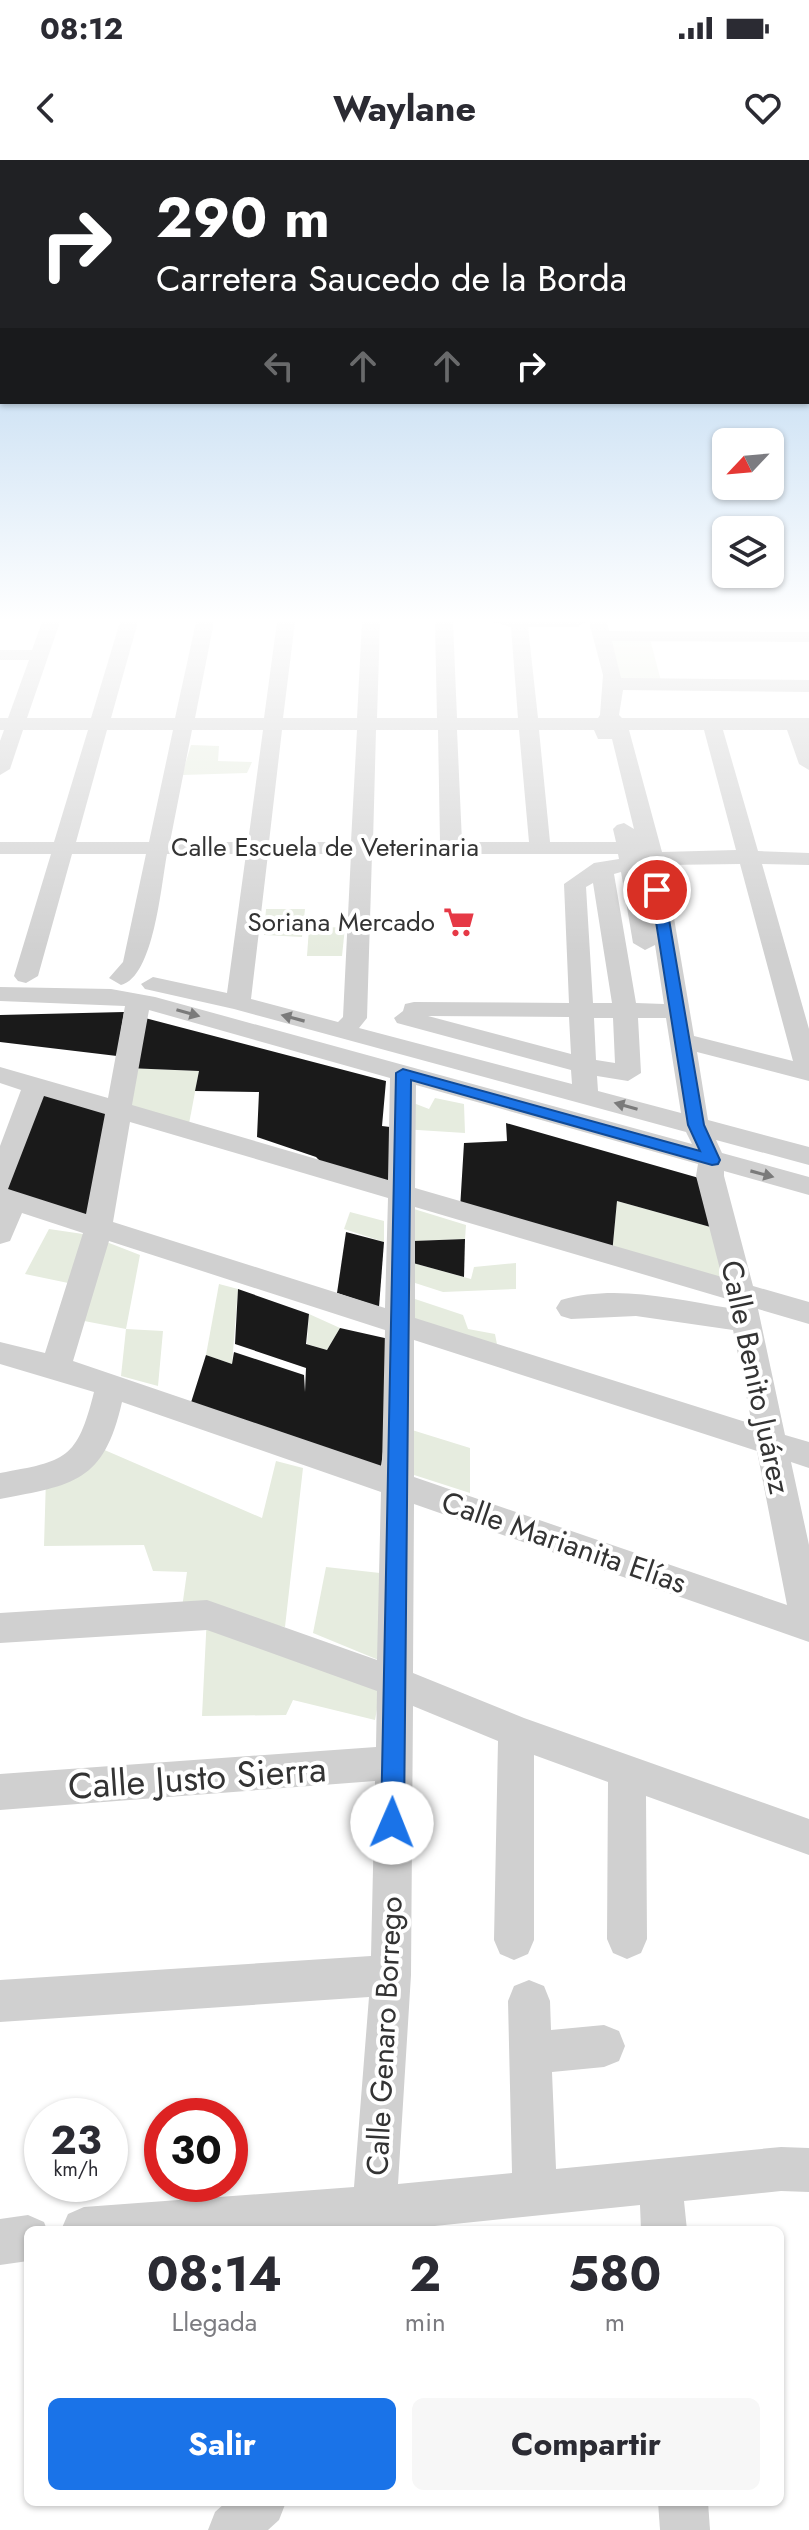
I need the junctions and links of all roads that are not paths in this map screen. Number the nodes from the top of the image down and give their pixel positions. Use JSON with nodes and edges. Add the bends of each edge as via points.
{"nodes":[{"id":1,"x":5,"y":733,"type":"edge"},
{"id":2,"x":97,"y":733,"type":"edge"},
{"id":3,"x":182,"y":733,"type":"edge"},
{"id":4,"x":272,"y":733,"type":"edge"},
{"id":5,"x":366,"y":733,"type":"edge"},
{"id":6,"x":447,"y":733,"type":"edge"},
{"id":7,"x":528,"y":733,"type":"edge"},
{"id":8,"x":613,"y":733,"type":"edge"},
{"id":9,"x":714,"y":733,"type":"edge"},
{"id":10,"x":804,"y":733,"type":"edge"},
{"id":11,"x":809,"y":764,"type":"edge"},
{"id":12,"x":0,"y":768,"type":"edge"},
{"id":13,"x":451,"y":846,"type":"junction"},
{"id":14,"x":540,"y":846,"type":"junction"},
{"id":15,"x":64,"y":847,"type":"junction"},
{"id":16,"x":361,"y":847,"type":"junction"},
{"id":17,"x":0,"y":848,"type":"edge"},
{"id":18,"x":159,"y":848,"type":"junction"},
{"id":19,"x":257,"y":849,"type":"junction"},
{"id":20,"x":640,"y":855,"type":"junction"},
{"id":21,"x":749,"y":858,"type":"junction"},
{"id":22,"x":809,"y":859,"type":"edge"},
{"id":23,"x":602,"y":868,"type":"junction"},
{"id":24,"x":0,"y":976,"type":"edge"},
{"id":25,"x":26,"y":976,"type":"junction"},
{"id":26,"x":121,"y":978,"type":"junction"},
{"id":27,"x":0,"y":994,"type":"edge"},
{"id":28,"x":138,"y":1001,"type":"junction"},
{"id":29,"x":238,"y":1003,"type":"junction"},
{"id":30,"x":580,"y":1010,"type":"junction"},
{"id":31,"x":625,"y":1011,"type":"junction"},
{"id":32,"x":666,"y":1011,"type":"junction"},
{"id":33,"x":406,"y":1018,"type":"junction"},
{"id":34,"x":342,"y":1032,"type":"junction"},
{"id":35,"x":681,"y":1040,"type":"junction"},
{"id":36,"x":397,"y":1059,"type":"junction"},
{"id":37,"x":586,"y":1066,"type":"junction"},
{"id":38,"x":809,"y":1073,"type":"edge"},
{"id":39,"x":0,"y":1075,"type":"edge"},
{"id":40,"x":36,"y":1084,"type":"junction"},
{"id":41,"x":585,"y":1095,"type":"junction"},
{"id":42,"x":119,"y":1109,"type":"junction"},
{"id":43,"x":686,"y":1123,"type":"junction"},
{"id":44,"x":809,"y":1156,"type":"edge"},
{"id":45,"x":704,"y":1163,"type":"junction"},
{"id":46,"x":809,"y":1186,"type":"edge"},
{"id":47,"x":401,"y":1192,"type":"junction"},
{"id":48,"x":4,"y":1193,"type":"edge"},
{"id":49,"x":98,"y":1227,"type":"junction"},
{"id":50,"x":0,"y":1234,"type":"edge"},
{"id":51,"x":743,"y":1306,"type":"junction"},
{"id":52,"x":571,"y":1308,"type":"dead end"},
{"id":53,"x":809,"y":1313,"type":"edge"},
{"id":54,"x":398,"y":1323,"type":"junction"},
{"id":55,"x":0,"y":1353,"type":"edge"},
{"id":56,"x":56,"y":1367,"type":"junction"},
{"id":57,"x":111,"y":1385,"type":"junction"},
{"id":58,"x":771,"y":1442,"type":"junction"},
{"id":59,"x":809,"y":1455,"type":"edge"},
{"id":60,"x":396,"y":1484,"type":"junction"},
{"id":61,"x":0,"y":1486,"type":"edge"},
{"id":62,"x":809,"y":1627,"type":"edge"},
{"id":63,"x":0,"y":1628,"type":"edge"},
{"id":64,"x":393,"y":1681,"type":"junction"},
{"id":65,"x":516,"y":1732,"type":"junction"},
{"id":66,"x":393,"y":1763,"type":"junction"},
{"id":67,"x":627,"y":1773,"type":"junction"},
{"id":68,"x":0,"y":1792,"type":"edge"},
{"id":69,"x":809,"y":1837,"type":"edge"},
{"id":70,"x":627,"y":1939,"type":"dead end"},
{"id":71,"x":514,"y":1940,"type":"dead end"},
{"id":72,"x":391,"y":1975,"type":"junction"},
{"id":73,"x":0,"y":2001,"type":"edge"},
{"id":74,"x":529,"y":2001,"type":"dead end"},
{"id":75,"x":604,"y":2046,"type":"dead end"},
{"id":76,"x":531,"y":2053,"type":"junction"},
{"id":77,"x":809,"y":2170,"type":"edge"},
{"id":78,"x":660,"y":2181,"type":"junction"},
{"id":79,"x":535,"y":2193,"type":"junction"},
{"id":80,"x":374,"y":2219,"type":"edge"},
{"id":81,"x":221,"y":2225,"type":"edge"},
{"id":82,"x":194,"y":2226,"type":"edge"},
{"id":83,"x":664,"y":2226,"type":"edge"},
{"id":84,"x":24,"y":2239,"type":"edge"},
{"id":85,"x":0,"y":2242,"type":"edge"},
{"id":86,"x":683,"y":2506,"type":"edge"},
{"id":87,"x":685,"y":2530,"type":"edge"}],
"edges":[{"from":1,"to":12,"type":"street"},
{"from":2,"to":15,"type":"street"},
{"from":3,"to":18,"type":"street"},
{"from":4,"to":19,"type":"street"},
{"from":5,"to":16,"type":"street"},
{"from":6,"to":13,"type":"street"},
{"from":7,"to":14,"type":"street"},
{"from":8,"to":20,"type":"street"},
{"from":9,"to":21,"type":"street"},
{"from":10,"to":11,"type":"street"},
{"from":13,"to":14,"type":"street","name":"Calle Escuela de Veterinaria"},
{"from":13,"to":16,"type":"street","name":"Calle Escuela de Veterinaria"},
{"from":14,"to":20,"type":"street","name":"Calle Escuela de Veterinaria"},
{"from":15,"to":17,"type":"street","name":"Calle Escuela de Veterinaria"},
{"from":15,"to":18,"type":"street","name":"Calle Escuela de Veterinaria"},
{"from":15,"to":25,"type":"street"},
{"from":16,"to":19,"type":"street","name":"Calle Escuela de Veterinaria"},
{"from":16,"to":34,"type":"street","via":[[355,1018]]},
{"from":18,"to":19,"type":"street","name":"Calle Escuela de Veterinaria"},
{"from":18,"to":26,"type":"street","via":[[134,963]]},
{"from":19,"to":29,"type":"street"},
{"from":20,"to":21,"type":"street"},
{"from":20,"to":23,"type":"street"},
{"from":20,"to":32,"type":"street"},
{"from":21,"to":22,"type":"street"},
{"from":21,"to":38,"type":"street"},
{"from":23,"to":30,"type":"street","via":[[575,884]]},
{"from":23,"to":31,"type":"street"},
{"from":24,"to":25,"type":"street"},
{"from":25,"to":26,"type":"street"},
{"from":26,"to":29,"type":"street"},
{"from":27,"to":28,"type":"street","via":[[80,994]]},
{"from":28,"to":36,"type":"street","one_way":true},
{"from":28,"to":42,"type":"street"},
{"from":34,"to":29,"type":"street","one_way":true},
{"from":30,"to":31,"type":"street"},
{"from":30,"to":33,"type":"street","via":[[413,1009]]},
{"from":30,"to":37,"type":"street"},
{"from":31,"to":32,"type":"street"},
{"from":31,"to":37,"type":"street","via":[[628,1073]]},
{"from":32,"to":35,"type":"street"},
{"from":32,"to":43,"type":"street"},
{"from":33,"to":36,"type":"street"},
{"from":33,"to":37,"type":"street"},
{"from":34,"to":36,"type":"street"},
{"from":35,"to":38,"type":"street"},
{"from":35,"to":43,"type":"street"},
{"from":36,"to":41,"type":"street"},
{"from":36,"to":45,"type":"street"},
{"from":36,"to":47,"type":"street","name":"Calle Genaro Borrego"},
{"from":37,"to":41,"type":"street"},
{"from":39,"to":40,"type":"street"},
{"from":40,"to":42,"type":"street"},
{"from":40,"to":48,"type":"street"},
{"from":43,"to":41,"type":"street","one_way":true},
{"from":42,"to":47,"type":"street"},
{"from":42,"to":49,"type":"street"},
{"from":43,"to":44,"type":"street"},
{"from":43,"to":45,"type":"street","name":"Calle Benito Juárez"},
{"from":45,"to":46,"type":"street","one_way":true},
{"from":45,"to":51,"type":"street","name":"Calle Benito Juárez"},
{"from":47,"to":51,"type":"street"},
{"from":47,"to":54,"type":"street","name":"Calle Genaro Borrego"},
{"from":48,"to":49,"type":"street"},
{"from":48,"to":50,"type":"street"},
{"from":49,"to":54,"type":"street"},
{"from":49,"to":56,"type":"street"},
{"from":51,"to":52,"type":"street","via":[[595,1303]]},
{"from":51,"to":53,"type":"street"},
{"from":51,"to":58,"type":"street","name":"Calle Benito Juárez"},
{"from":54,"to":58,"type":"street"},
{"from":54,"to":60,"type":"street","name":"Calle Genaro Borrego"},
{"from":55,"to":56,"type":"street","name":"Calle Marianita Elías"},
{"from":56,"to":57,"type":"street","name":"Calle Marianita Elías"},
{"from":57,"to":60,"type":"street","name":"Calle Marianita Elías"},
{"from":57,"to":61,"type":"street","via":[[100,1434],[80,1465]]},
{"from":58,"to":59,"type":"street"},
{"from":58,"to":62,"type":"street","name":"Calle Benito Juárez"},
{"from":60,"to":62,"type":"street","name":"Calle Marianita Elías"},
{"from":60,"to":64,"type":"street","name":"Calle Genaro Borrego"},
{"from":63,"to":64,"type":"street","via":[[207,1615]]},
{"from":64,"to":65,"type":"street"},
{"from":64,"to":66,"type":"street","name":"Calle Genaro Borrego"},
{"from":65,"to":67,"type":"street"},
{"from":65,"to":71,"type":"street"},
{"from":66,"to":68,"type":"street","name":"Calle Justo Sierra"},
{"from":66,"to":72,"type":"street","name":"Calle Genaro Borrego"},
{"from":67,"to":69,"type":"street"},
{"from":67,"to":70,"type":"street"},
{"from":72,"to":73,"type":"street"},
{"from":72,"to":80,"type":"street","name":"Calle Genaro Borrego"},
{"from":74,"to":76,"type":"street"},
{"from":75,"to":76,"type":"street"},
{"from":76,"to":79,"type":"street"},
{"from":77,"to":78,"type":"street"},
{"from":78,"to":79,"type":"street"},
{"from":78,"to":83,"type":"street"},
{"from":79,"to":80,"type":"street"},
{"from":80,"to":81,"type":"street"},
{"from":81,"to":82,"type":"street"},
{"from":84,"to":85,"type":"street"},
{"from":86,"to":87,"type":"street"}]}
